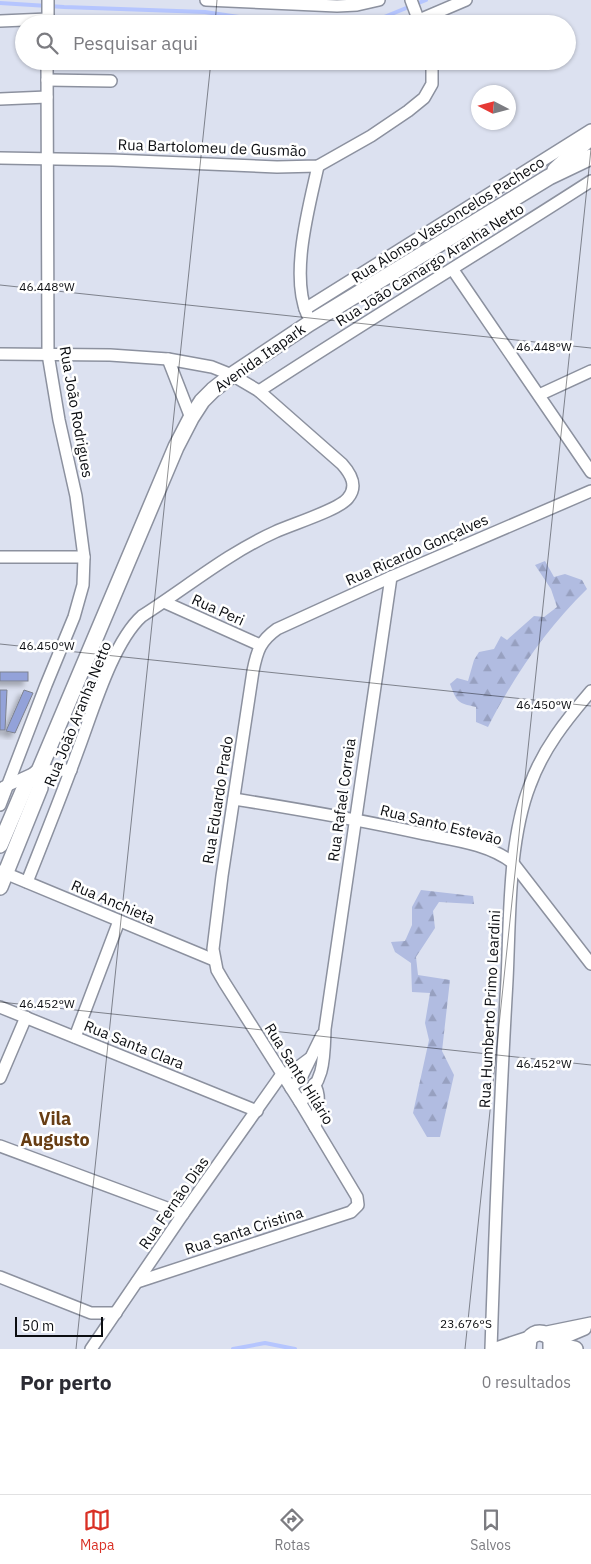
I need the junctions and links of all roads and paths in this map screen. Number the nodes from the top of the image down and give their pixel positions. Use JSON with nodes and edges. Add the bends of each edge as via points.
{"nodes":[{"id":1,"x":48,"y":0,"type":"edge"},
{"id":2,"x":206,"y":0,"type":"edge"},
{"id":3,"x":379,"y":0,"type":"edge"},
{"id":4,"x":466,"y":0,"type":"edge"},
{"id":5,"x":296,"y":2,"type":"edge"},
{"id":6,"x":416,"y":12,"type":"edge"},
{"id":7,"x":48,"y":15,"type":"edge"},
{"id":8,"x":15,"y":20,"type":"edge"},
{"id":9,"x":0,"y":21,"type":"edge"},
{"id":10,"x":48,"y":70,"type":"edge"},
{"id":11,"x":432,"y":70,"type":"edge"},
{"id":12,"x":47,"y":80,"type":"junction"},
{"id":13,"x":110,"y":81,"type":"dead end"},
{"id":14,"x":48,"y":97,"type":"junction"},
{"id":15,"x":0,"y":99,"type":"edge"},
{"id":16,"x":591,"y":130,"type":"edge"},
{"id":17,"x":591,"y":138,"type":"edge"},
{"id":18,"x":591,"y":157,"type":"edge"},
{"id":19,"x":0,"y":158,"type":"edge"},
{"id":20,"x":49,"y":159,"type":"junction"},
{"id":21,"x":318,"y":166,"type":"junction"},
{"id":22,"x":549,"y":177,"type":"junction"},
{"id":23,"x":591,"y":181,"type":"edge"},
{"id":24,"x":453,"y":270,"type":"junction"},
{"id":25,"x":307,"y":316,"type":"junction"},
{"id":26,"x":0,"y":354,"type":"edge"},
{"id":27,"x":48,"y":354,"type":"junction"},
{"id":28,"x":168,"y":359,"type":"junction"},
{"id":29,"x":591,"y":371,"type":"edge"},
{"id":30,"x":232,"y":375,"type":"junction"},
{"id":31,"x":260,"y":391,"type":"junction"},
{"id":32,"x":539,"y":394,"type":"junction"},
{"id":33,"x":191,"y":418,"type":"junction"},
{"id":34,"x":591,"y":472,"type":"edge"},
{"id":35,"x":591,"y":491,"type":"edge"},
{"id":36,"x":84,"y":556,"type":"junction"},
{"id":37,"x":0,"y":557,"type":"edge"},
{"id":38,"x":391,"y":577,"type":"junction"},
{"id":39,"x":164,"y":602,"type":"junction"},
{"id":40,"x":260,"y":645,"type":"junction"},
{"id":41,"x":591,"y":691,"type":"edge"},
{"id":42,"x":71,"y":770,"type":"junction"},
{"id":43,"x":39,"y":771,"type":"junction"},
{"id":44,"x":4,"y":787,"type":"edge"},
{"id":45,"x":234,"y":799,"type":"junction"},
{"id":46,"x":0,"y":805,"type":"edge"},
{"id":47,"x":354,"y":819,"type":"junction"},
{"id":48,"x":0,"y":845,"type":"edge"},
{"id":49,"x":513,"y":863,"type":"junction"},
{"id":50,"x":2,"y":877,"type":"edge"},
{"id":51,"x":27,"y":882,"type":"junction"},
{"id":52,"x":119,"y":921,"type":"junction"},
{"id":53,"x":214,"y":960,"type":"junction"},
{"id":54,"x":591,"y":964,"type":"edge"},
{"id":55,"x":0,"y":1007,"type":"edge"},
{"id":56,"x":26,"y":1017,"type":"junction"},
{"id":57,"x":325,"y":1029,"type":"junction"},
{"id":58,"x":75,"y":1037,"type":"junction"},
{"id":59,"x":311,"y":1057,"type":"junction"},
{"id":60,"x":282,"y":1074,"type":"junction"},
{"id":61,"x":0,"y":1078,"type":"edge"},
{"id":62,"x":301,"y":1078,"type":"junction"},
{"id":63,"x":315,"y":1086,"type":"junction"},
{"id":64,"x":291,"y":1088,"type":"junction"},
{"id":65,"x":300,"y":1102,"type":"junction"},
{"id":66,"x":257,"y":1111,"type":"junction"},
{"id":67,"x":315,"y":1127,"type":"junction"},
{"id":68,"x":0,"y":1146,"type":"edge"},
{"id":69,"x":358,"y":1205,"type":"joint"},
{"id":70,"x":183,"y":1214,"type":"junction"},
{"id":71,"x":0,"y":1277,"type":"edge"},
{"id":72,"x":137,"y":1282,"type":"junction"},
{"id":73,"x":91,"y":1313,"type":"junction"},
{"id":74,"x":116,"y":1313,"type":"junction"},
{"id":75,"x":591,"y":1323,"type":"edge"},
{"id":76,"x":591,"y":1327,"type":"edge"},
{"id":77,"x":102,"y":1333,"type":"junction"},
{"id":78,"x":542,"y":1343,"type":"edge"},
{"id":79,"x":91,"y":1349,"type":"edge"},
{"id":80,"x":491,"y":1349,"type":"edge"},
{"id":81,"x":499,"y":1349,"type":"edge"},
{"id":82,"x":575,"y":1349,"type":"edge"}],
"edges":[{"from":1,"to":7,"type":"street"},
{"from":2,"to":5,"type":"street"},
{"from":3,"to":5,"type":"street","via":[[357,5]]},
{"from":4,"to":6,"type":"street"},
{"from":8,"to":9,"type":"street"},
{"from":10,"to":12,"type":"street","name":"Rua João Rodrigues"},
{"from":11,"to":21,"type":"street","name":"Rua Bartolomeu de Gusmão","via":[[432,84],[424,98],[370,136]]},
{"from":12,"to":13,"type":"street"},
{"from":12,"to":14,"type":"street","name":"Rua João Rodrigues"},
{"from":14,"to":15,"type":"street"},
{"from":14,"to":20,"type":"street","name":"Rua João Rodrigues"},
{"from":16,"to":25,"type":"street","name":"Rua Alonso Vasconcelos Pacheco"},
{"from":17,"to":22,"type":"main road","name":"Rua Alonso Vasconcelos Pacheco"},
{"from":18,"to":22,"type":"main road","name":"Avenida Itapark"},
{"from":19,"to":20,"type":"street","name":"Rua Bartolomeu de Gusmão"},
{"from":20,"to":21,"type":"street","name":"Rua Bartolomeu de Gusmão"},
{"from":20,"to":27,"type":"street","name":"Rua João Rodrigues"},
{"from":21,"to":25,"type":"street","via":[[300,264]]},
{"from":22,"to":25,"type":"main road","name":"Avenida Itapark"},
{"from":23,"to":24,"type":"street","name":"Rua João Camargo Aranha Netto"},
{"from":24,"to":31,"type":"street","name":"Rua João Camargo Aranha Netto"},
{"from":24,"to":32,"type":"street"},
{"from":25,"to":30,"type":"main road","name":"Avenida Itapark"},
{"from":26,"to":27,"type":"street","name":"Rua João Aranha Netto"},
{"from":27,"to":28,"type":"street","name":"Rua João Aranha Netto"},
{"from":27,"to":36,"type":"street","name":"Rua João Rodrigues","via":[[76,496]]},
{"from":28,"to":30,"type":"street","name":"Rua João Aranha Netto","via":[[212,367]]},
{"from":28,"to":33,"type":"street"},
{"from":29,"to":32,"type":"street"},
{"from":30,"to":31,"type":"street","name":"Rua João Aranha Netto"},
{"from":30,"to":33,"type":"main road","name":"Avenida Itapark","via":[[213,390]]},
{"from":31,"to":39,"type":"street","name":"Rua João Aranha Netto","via":[[350,473],[353,482],[350,495],[340,506],[258,540]]},
{"from":32,"to":34,"type":"street"},
{"from":33,"to":43,"type":"main road","name":"Avenida Itapark"},
{"from":35,"to":38,"type":"street","name":"Rua Ricardo Gonçalves"},
{"from":36,"to":37,"type":"street"},
{"from":36,"to":44,"type":"street","via":[[83,585],[74,617]]},
{"from":38,"to":40,"type":"street","name":"Rua Ricardo Gonçalves","via":[[277,629]]},
{"from":38,"to":47,"type":"street","name":"Rua Rafael Correia"},
{"from":39,"to":40,"type":"street","name":"Rua Peri"},
{"from":39,"to":42,"type":"street","name":"Rua João Aranha Netto","via":[[133,624],[120,646]]},
{"from":40,"to":45,"type":"street","name":"Rua Eduardo Prado","via":[[253,671]]},
{"from":41,"to":49,"type":"street","name":"Rua Humberto Primo Leardini","via":[[552,740],[532,779]]},
{"from":42,"to":43,"type":"street"},
{"from":42,"to":51,"type":"street","name":"Rua João Aranha Netto"},
{"from":43,"to":44,"type":"street"},
{"from":43,"to":48,"type":"main road","name":"Avenida Itapark","via":[[27,782]]},
{"from":43,"to":50,"type":"main road","name":"Avenida Itapark","via":[[40,788]]},
{"from":44,"to":46,"type":"street"},
{"from":45,"to":47,"type":"street","name":"Rua Santo Estevão"},
{"from":45,"to":53,"type":"street","name":"Rua Eduardo Prado"},
{"from":47,"to":49,"type":"street","name":"Rua Santo Estevão","via":[[490,850]]},
{"from":47,"to":57,"type":"street","name":"Rua Rafael Correia"},
{"from":49,"to":54,"type":"street","name":"Rua Santo Estevão"},
{"from":49,"to":80,"type":"street","name":"Rua Humberto Primo Leardini"},
{"from":50,"to":51,"type":"street","name":"Rua Anchieta"},
{"from":51,"to":52,"type":"street","name":"Rua Anchieta"},
{"from":52,"to":53,"type":"street","name":"Rua Anchieta"},
{"from":52,"to":58,"type":"street"},
{"from":53,"to":60,"type":"street","name":"Rua Santo Hilário","via":[[235,1001]]},
{"from":55,"to":56,"type":"street","name":"Rua Santa Clara"},
{"from":56,"to":58,"type":"street","name":"Rua Santa Clara"},
{"from":56,"to":61,"type":"street"},
{"from":57,"to":59,"type":"street","name":"Rua Rafael Correia"},
{"from":57,"to":63,"type":"street","name":"Rua Rafael Correia","via":[[323,1060]]},
{"from":58,"to":66,"type":"street","name":"Rua Santa Clara"},
{"from":59,"to":60,"type":"street","name":"Rua Rafael Correia"},
{"from":59,"to":62,"type":"street","name":"Rua Rafael Correia"},
{"from":60,"to":64,"type":"street","name":"Rua Santo Hilário"},
{"from":60,"to":66,"type":"street","name":"Rua Fernão Dias"},
{"from":62,"to":63,"type":"street"},
{"from":62,"to":64,"type":"street","name":"Rua Rafael Correia"},
{"from":63,"to":65,"type":"street","name":"Rua Rafael Correia"},
{"from":63,"to":67,"type":"street","via":[[318,1101]]},
{"from":64,"to":65,"type":"street","name":"Rua Santo Hilário"},
{"from":65,"to":67,"type":"street","name":"Rua Santo Hilário"},
{"from":66,"to":70,"type":"street","name":"Rua Fernão Dias"},
{"from":67,"to":69,"type":"street","name":"Rua Santo Hilário","via":[[357,1197]]},
{"from":68,"to":70,"type":"street"},
{"from":69,"to":72,"type":"street","name":"Rua Santa Cristina","via":[[351,1212]]},
{"from":70,"to":72,"type":"street","name":"Rua Fernão Dias"},
{"from":71,"to":73,"type":"street"},
{"from":72,"to":74,"type":"street","name":"Rua Fernão Dias"},
{"from":73,"to":74,"type":"street"},
{"from":73,"to":77,"type":"street"},
{"from":74,"to":77,"type":"street","name":"Rua Fernão Dias"},
{"from":75,"to":78,"type":"street"},
{"from":76,"to":78,"type":"street"},
{"from":77,"to":79,"type":"street","name":"Rua Fernão Dias"},
{"from":78,"to":81,"type":"main road"},
{"from":78,"to":82,"type":"main road"}]}
